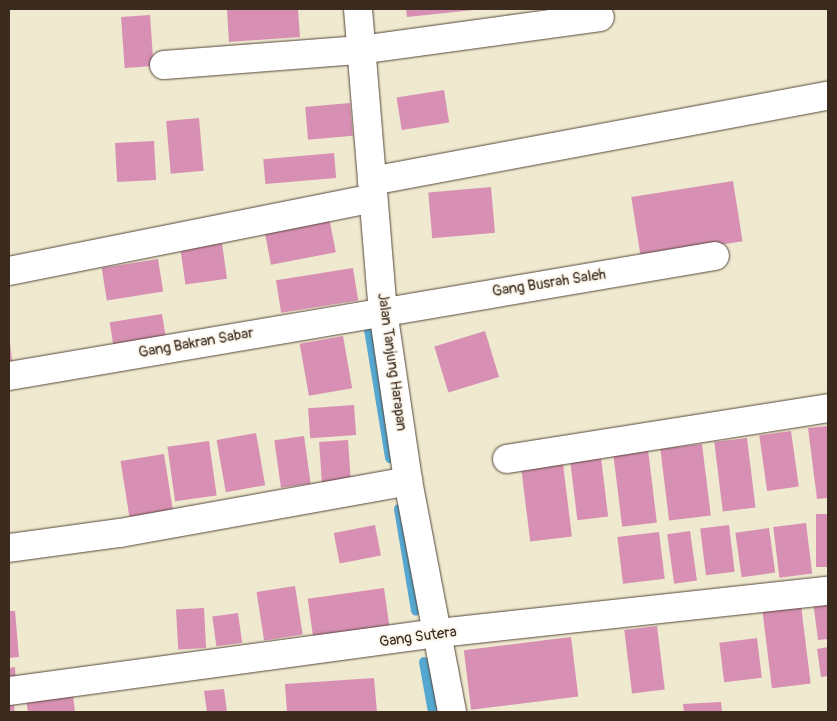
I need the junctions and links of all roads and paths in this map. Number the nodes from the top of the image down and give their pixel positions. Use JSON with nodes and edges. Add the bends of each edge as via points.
{"nodes":[{"id":1,"x":358,"y":9,"type":"edge"},
{"id":2,"x":600,"y":16,"type":"dead end"},
{"id":3,"x":360,"y":50,"type":"junction"},
{"id":4,"x":164,"y":65,"type":"dead end"},
{"id":5,"x":828,"y":96,"type":"edge"},
{"id":6,"x":373,"y":190,"type":"junction"},
{"id":7,"x":715,"y":256,"type":"dead end"},
{"id":8,"x":9,"y":271,"type":"edge"},
{"id":9,"x":383,"y":311,"type":"junction"},
{"id":10,"x":9,"y":376,"type":"edge"},
{"id":11,"x":828,"y":408,"type":"edge"},
{"id":12,"x":507,"y":459,"type":"dead end"},
{"id":13,"x":408,"y":481,"type":"junction"},
{"id":14,"x":9,"y":548,"type":"edge"},
{"id":15,"x":828,"y":591,"type":"edge"},
{"id":16,"x":439,"y":634,"type":"junction"},
{"id":17,"x":9,"y":691,"type":"edge"},
{"id":18,"x":452,"y":712,"type":"edge"}],
"edges":[{"from":1,"to":3,"type":"street","name":"Jalan Tanjung Harapan"},
{"from":2,"to":3,"type":"street"},
{"from":3,"to":4,"type":"street"},
{"from":3,"to":6,"type":"street","name":"Jalan Tanjung Harapan"},
{"from":5,"to":6,"type":"street"},
{"from":6,"to":8,"type":"street"},
{"from":6,"to":9,"type":"street","name":"Jalan Tanjung Harapan"},
{"from":7,"to":9,"type":"street","name":"Gang Busrah Saleh"},
{"from":9,"to":10,"type":"street","name":"Gang Bakran Sabar"},
{"from":9,"to":13,"type":"street","name":"Jalan Tanjung Harapan"},
{"from":11,"to":12,"type":"street"},
{"from":13,"to":14,"type":"street","via":[[129,532]]},
{"from":13,"to":16,"type":"street","name":"Jalan Tanjung Harapan"},
{"from":15,"to":16,"type":"street","name":"Gang Sutera"},
{"from":16,"to":17,"type":"street","name":"Gang Sutera"},
{"from":16,"to":18,"type":"street","name":"Jalan Tanjung Harapan"}]}
